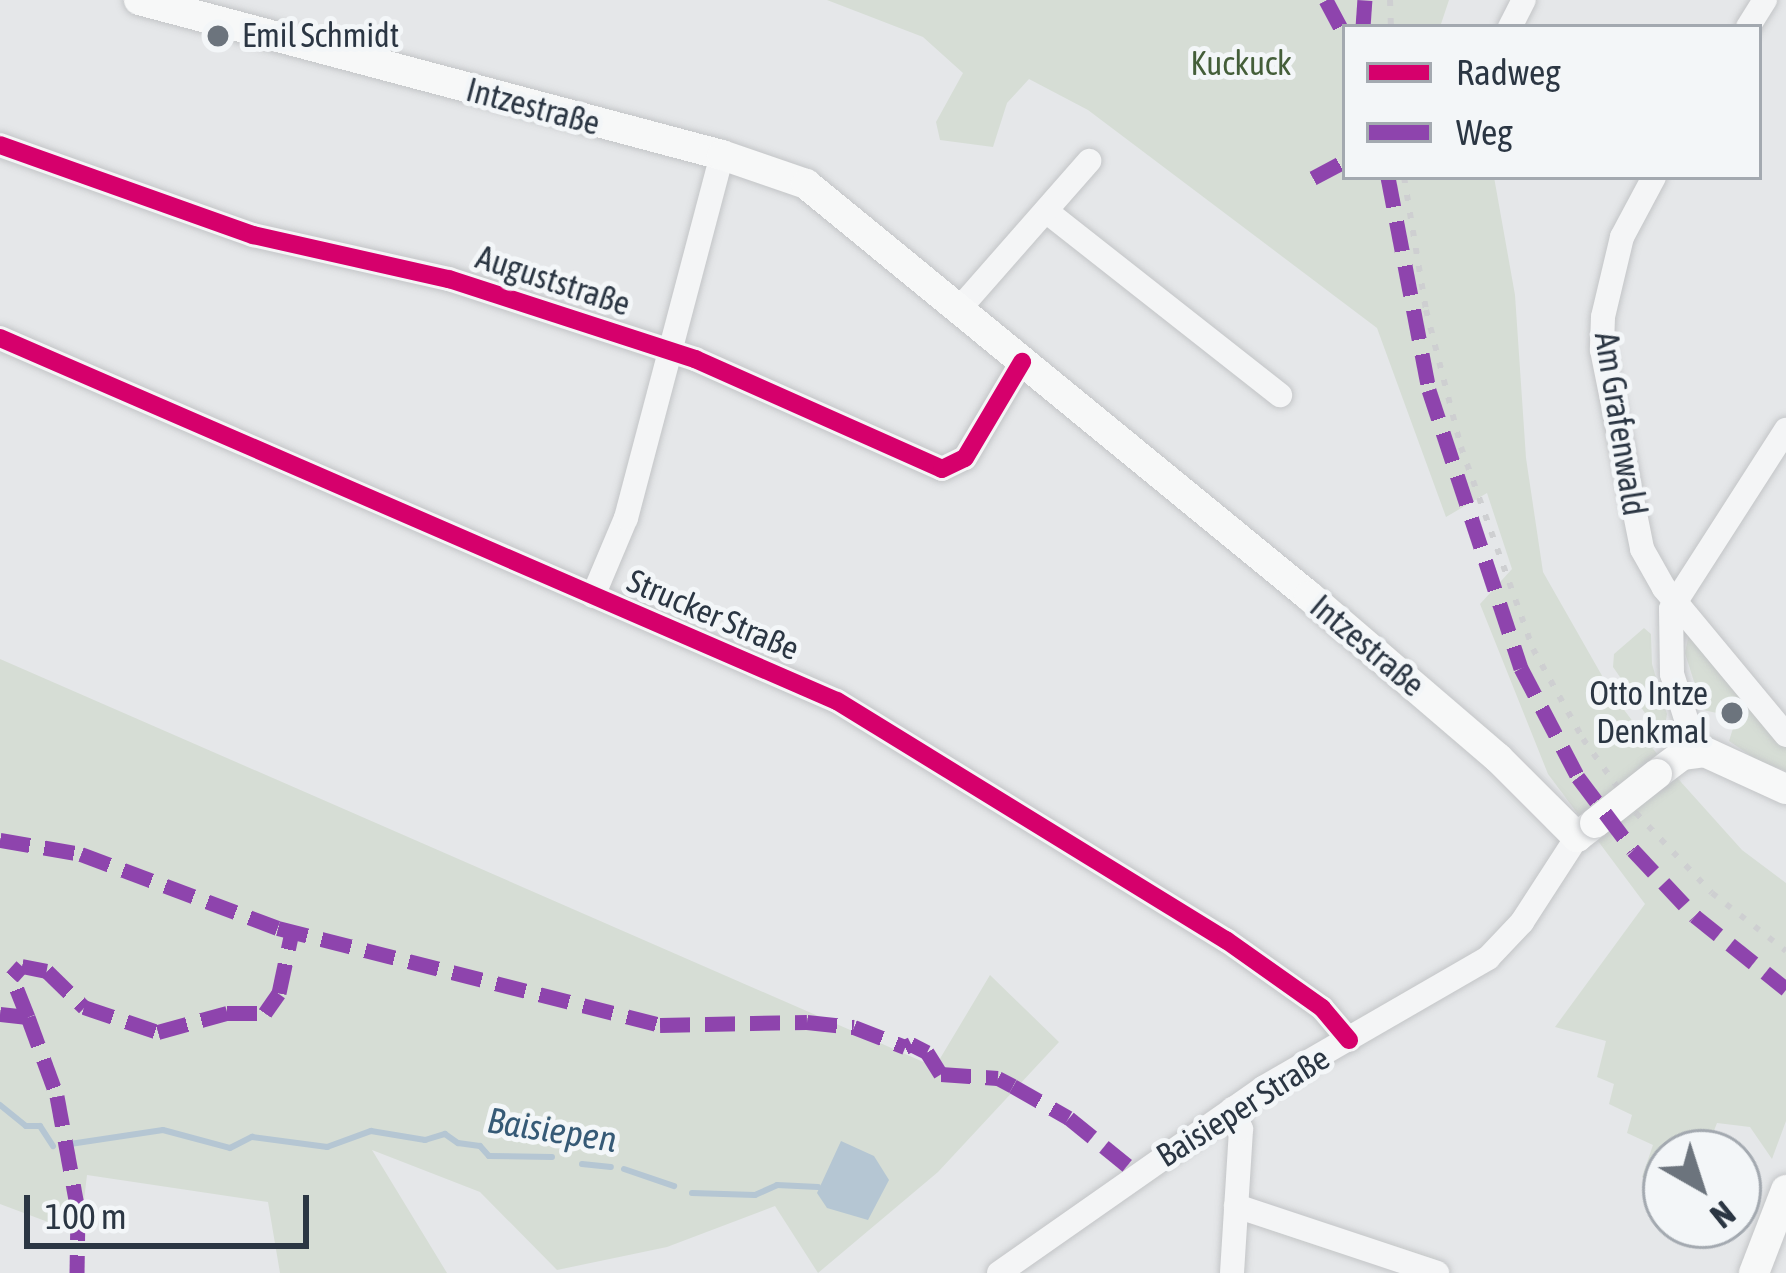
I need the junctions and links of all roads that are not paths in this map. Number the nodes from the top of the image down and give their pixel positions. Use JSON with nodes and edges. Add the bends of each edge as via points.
{"nodes":[{"id":1,"x":139,"y":0,"type":"edge"},
{"id":2,"x":233,"y":11,"type":"edge"},
{"id":3,"x":0,"y":145,"type":"edge"},
{"id":4,"x":722,"y":155,"type":"junction"},
{"id":5,"x":1089,"y":161,"type":"dead end"},
{"id":6,"x":1652,"y":180,"type":"edge"},
{"id":7,"x":1046,"y":211,"type":"junction"},
{"id":8,"x":959,"y":308,"type":"junction"},
{"id":9,"x":0,"y":338,"type":"edge"},
{"id":10,"x":668,"y":350,"type":"junction"},
{"id":11,"x":1022,"y":362,"type":"junction"},
{"id":12,"x":1280,"y":395,"type":"dead end"},
{"id":13,"x":1786,"y":430,"type":"edge"},
{"id":14,"x":593,"y":596,"type":"junction"},
{"id":15,"x":1676,"y":599,"type":"junction"},
{"id":16,"x":1786,"y":735,"type":"edge"},
{"id":17,"x":1696,"y":751,"type":"junction"},
{"id":18,"x":1786,"y":789,"type":"edge"},
{"id":19,"x":1586,"y":830,"type":"junction"},
{"id":20,"x":1349,"y":1040,"type":"junction"},
{"id":21,"x":1232,"y":1108,"type":"junction"},
{"id":22,"x":1786,"y":1190,"type":"edge"},
{"id":23,"x":1236,"y":1206,"type":"junction"},
{"id":24,"x":1000,"y":1273,"type":"edge"},
{"id":25,"x":1232,"y":1273,"type":"edge"},
{"id":26,"x":1437,"y":1273,"type":"edge"},
{"id":27,"x":1754,"y":1273,"type":"edge"}],
"edges":[{"from":1,"to":2,"type":"main road","name":"Intzestraße"},
{"from":2,"to":4,"type":"main road","name":"Intzestraße","via":[[486,96]]},
{"from":3,"to":10,"type":"street","name":"Auguststraße","via":[[253,235],[449,279]]},
{"from":4,"to":8,"type":"main road","name":"Intzestraße","via":[[817,190]]},
{"from":4,"to":10,"type":"street"},
{"from":5,"to":7,"type":"street"},
{"from":6,"to":15,"type":"street","name":"Am Grafenwald","via":[[1608,278],[1602,350],[1642,549]]},
{"from":7,"to":8,"type":"street"},
{"from":7,"to":12,"type":"street"},
{"from":8,"to":11,"type":"main road","name":"Intzestraße"},
{"from":9,"to":14,"type":"street","name":"Strucker Straße"},
{"from":10,"to":11,"type":"street","name":"Auguststraße","via":[[946,470],[964,458]]},
{"from":10,"to":14,"type":"street","via":[[626,518]]},
{"from":11,"to":19,"type":"main road","name":"Intzestraße"},
{"from":13,"to":15,"type":"street"},
{"from":14,"to":20,"type":"street","name":"Strucker Straße","via":[[872,720],[1241,950],[1322,1008]]},
{"from":15,"to":16,"type":"street","name":"Am Grafenwald"},
{"from":15,"to":17,"type":"street","via":[[1669,659]]},
{"from":17,"to":18,"type":"main road"},
{"from":17,"to":19,"type":"main road","bridge":true},
{"from":19,"to":20,"type":"street","name":"Baisieper Straße","via":[[1489,958]]},
{"from":20,"to":21,"type":"street","name":"Baisieper Straße"},
{"from":21,"to":23,"type":"street","via":[[1241,1129]]},
{"from":21,"to":24,"type":"street","name":"Baisieper Straße"},
{"from":22,"to":27,"type":"main road"},
{"from":23,"to":25,"type":"street"},
{"from":23,"to":26,"type":"street"}]}
